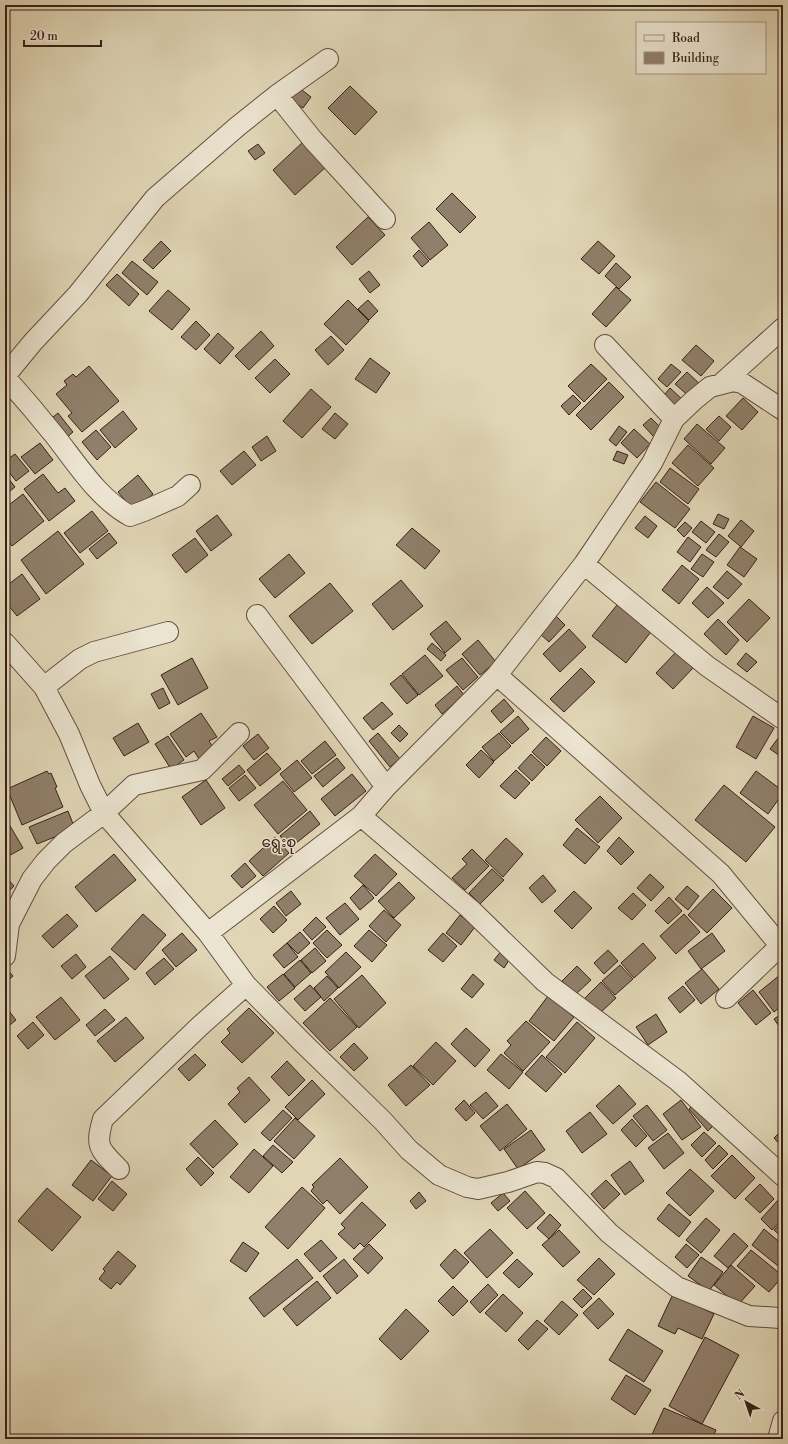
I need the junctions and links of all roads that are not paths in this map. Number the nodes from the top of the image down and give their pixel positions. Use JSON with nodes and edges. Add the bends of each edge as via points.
{"nodes":[{"id":1,"x":328,"y":59,"type":"dead end"},
{"id":2,"x":277,"y":95,"type":"junction"},
{"id":3,"x":385,"y":219,"type":"dead end"},
{"id":4,"x":783,"y":328,"type":"edge"},
{"id":5,"x":605,"y":346,"type":"dead end"},
{"id":6,"x":5,"y":377,"type":"edge"},
{"id":7,"x":720,"y":384,"type":"junction"},
{"id":8,"x":783,"y":410,"type":"edge"},
{"id":9,"x":674,"y":419,"type":"junction"},
{"id":10,"x":190,"y":485,"type":"dead end"},
{"id":11,"x":584,"y":564,"type":"junction"},
{"id":12,"x":257,"y":615,"type":"dead end"},
{"id":13,"x":168,"y":632,"type":"dead end"},
{"id":14,"x":5,"y":642,"type":"edge"},
{"id":15,"x":497,"y":675,"type":"junction"},
{"id":16,"x":44,"y":687,"type":"junction"},
{"id":17,"x":783,"y":719,"type":"edge"},
{"id":18,"x":239,"y":733,"type":"dead end"},
{"id":19,"x":386,"y":787,"type":"junction"},
{"id":20,"x":104,"y":813,"type":"junction"},
{"id":21,"x":361,"y":816,"type":"junction"},
{"id":22,"x":208,"y":933,"type":"junction"},
{"id":23,"x":781,"y":948,"type":"edge"},
{"id":24,"x":5,"y":956,"type":"edge"},
{"id":25,"x":246,"y":985,"type":"junction"},
{"id":26,"x":726,"y":998,"type":"dead end"},
{"id":27,"x":119,"y":1169,"type":"dead end"},
{"id":28,"x":783,"y":1176,"type":"edge"},
{"id":29,"x":783,"y":1317,"type":"edge"},
{"id":30,"x":783,"y":1421,"type":"edge"},
{"id":31,"x":778,"y":1439,"type":"edge"}],
"edges":[{"from":1,"to":2,"type":"street"},
{"from":2,"to":3,"type":"street","via":[[313,140]]},
{"from":2,"to":6,"type":"street","via":[[155,198],[78,294],[33,342]]},
{"from":4,"to":7,"type":"street"},
{"from":5,"to":9,"type":"street"},
{"from":6,"to":10,"type":"street","via":[[92,484],[118,509],[130,516],[178,496]]},
{"from":7,"to":8,"type":"street","via":[[733,381],[742,383]]},
{"from":7,"to":9,"type":"street","via":[[702,393]]},
{"from":9,"to":11,"type":"street","via":[[652,463]]},
{"from":11,"to":15,"type":"street"},
{"from":11,"to":17,"type":"street","via":[[707,666]]},
{"from":12,"to":19,"type":"street"},
{"from":13,"to":16,"type":"street","via":[[94,652],[80,659]]},
{"from":14,"to":16,"type":"street"},
{"from":15,"to":19,"type":"street"},
{"from":15,"to":23,"type":"street","via":[[721,874]]},
{"from":16,"to":20,"type":"street","via":[[69,734]]},
{"from":18,"to":20,"type":"street","via":[[202,770],[134,785]]},
{"from":19,"to":21,"type":"street"},
{"from":20,"to":22,"type":"street"},
{"from":20,"to":24,"type":"street","via":[[64,843],[32,879],[9,924]]},
{"from":21,"to":22,"type":"street"},
{"from":21,"to":28,"type":"street","via":[[470,909],[546,982],[678,1081]]},
{"from":22,"to":25,"type":"street"},
{"from":23,"to":26,"type":"street"},
{"from":25,"to":27,"type":"street","via":[[104,1119],[98,1136],[102,1151]]},
{"from":25,"to":29,"type":"street","via":[[409,1150],[440,1175],[478,1190],[537,1172],[545,1173],[556,1178],[609,1233],[677,1287],[749,1316]]},
{"from":30,"to":31,"type":"street"}]}
